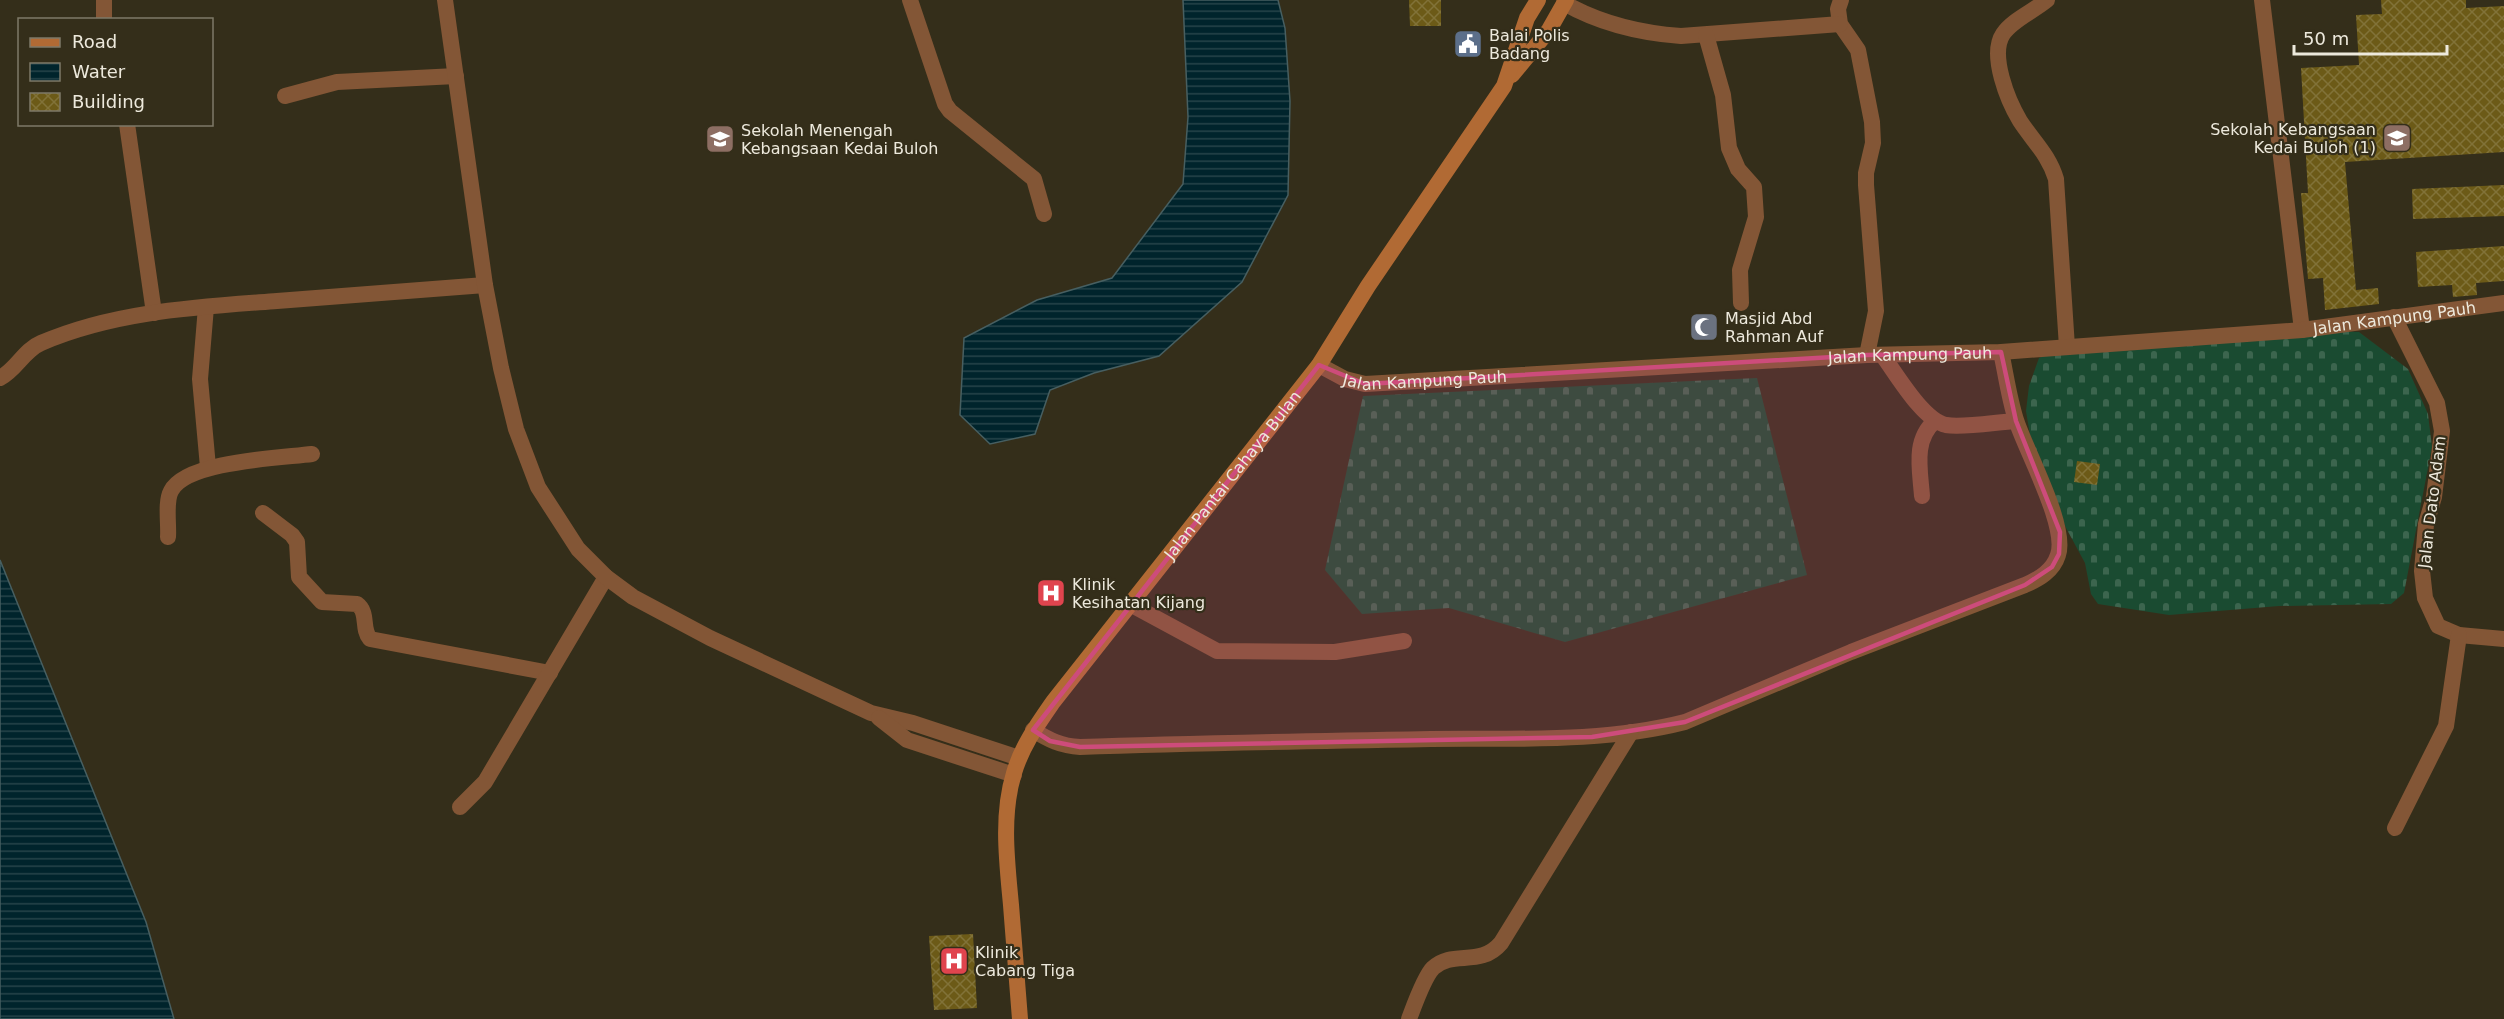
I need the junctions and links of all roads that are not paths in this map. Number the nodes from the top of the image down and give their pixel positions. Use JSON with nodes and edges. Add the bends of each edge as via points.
{"nodes":[{"id":1,"x":104,"y":0,"type":"edge"},
{"id":2,"x":445,"y":0,"type":"edge"},
{"id":3,"x":910,"y":0,"type":"edge"},
{"id":4,"x":1538,"y":0,"type":"edge"},
{"id":5,"x":1841,"y":0,"type":"edge"},
{"id":6,"x":2047,"y":0,"type":"edge"},
{"id":7,"x":2262,"y":0,"type":"edge"},
{"id":8,"x":1565,"y":2,"type":"edge"},
{"id":9,"x":105,"y":18,"type":"edge"},
{"id":10,"x":1840,"y":24,"type":"junction"},
{"id":11,"x":1706,"y":35,"type":"junction"},
{"id":12,"x":456,"y":76,"type":"junction"},
{"id":13,"x":1504,"y":86,"type":"junction"},
{"id":14,"x":285,"y":96,"type":"dead end"},
{"id":15,"x":128,"y":126,"type":"edge"},
{"id":16,"x":1044,"y":214,"type":"dead end"},
{"id":17,"x":485,"y":285,"type":"junction"},
{"id":18,"x":1741,"y":303,"type":"dead end"},
{"id":19,"x":2504,"y":303,"type":"edge"},
{"id":20,"x":206,"y":306,"type":"junction"},
{"id":21,"x":154,"y":313,"type":"junction"},
{"id":22,"x":2394,"y":317,"type":"junction"},
{"id":23,"x":2302,"y":330,"type":"junction"},
{"id":24,"x":2067,"y":347,"type":"junction"},
{"id":25,"x":2001,"y":352,"type":"junction"},
{"id":26,"x":1875,"y":355,"type":"junction"},
{"id":27,"x":1319,"y":365,"type":"junction"},
{"id":28,"x":0,"y":378,"type":"edge"},
{"id":29,"x":1935,"y":421,"type":"junction"},
{"id":30,"x":2016,"y":421,"type":"junction"},
{"id":31,"x":312,"y":454,"type":"dead end"},
{"id":32,"x":208,"y":467,"type":"junction"},
{"id":33,"x":1922,"y":496,"type":"dead end"},
{"id":34,"x":263,"y":513,"type":"dead end"},
{"id":35,"x":168,"y":537,"type":"dead end"},
{"id":36,"x":606,"y":577,"type":"junction"},
{"id":37,"x":1130,"y":604,"type":"junction"},
{"id":38,"x":2459,"y":635,"type":"junction"},
{"id":39,"x":2504,"y":639,"type":"edge"},
{"id":40,"x":1404,"y":641,"type":"dead end"},
{"id":41,"x":550,"y":673,"type":"junction"},
{"id":42,"x":871,"y":712,"type":"junction"},
{"id":43,"x":1033,"y":730,"type":"junction"},
{"id":44,"x":1631,"y":732,"type":"junction"},
{"id":45,"x":1020,"y":758,"type":"junction"},
{"id":46,"x":1014,"y":775,"type":"junction"},
{"id":47,"x":460,"y":807,"type":"dead end"},
{"id":48,"x":2395,"y":828,"type":"dead end"},
{"id":49,"x":1020,"y":1019,"type":"edge"},
{"id":50,"x":1409,"y":1019,"type":"edge"}],
"edges":[{"from":1,"to":9,"type":"street"},
{"from":2,"to":12,"type":"street"},
{"from":3,"to":16,"type":"street","via":[[945,104],[1034,179]]},
{"from":4,"to":13,"type":"main road","name":"Jalan Pantai Cahaya Bulan","via":[[1527,18]]},
{"from":5,"to":10,"type":"street"},
{"from":6,"to":24,"type":"street","via":[[2007,29],[1998,54],[2013,108],[2046,154],[2056,179]]},
{"from":7,"to":23,"type":"street"},
{"from":8,"to":11,"type":"street","via":[[1587,16],[1631,30]]},
{"from":8,"to":13,"type":"main road","name":"Jalan Pantai Cahaya Bulan","via":[[1549,30]]},
{"from":10,"to":11,"type":"street"},
{"from":10,"to":26,"type":"street","via":[[1858,50],[1872,122],[1866,185],[1876,311]]},
{"from":11,"to":18,"type":"street","via":[[1723,95],[1729,148],[1738,169],[1754,187],[1756,217],[1740,270]]},
{"from":12,"to":14,"type":"street","via":[[337,82]]},
{"from":12,"to":17,"type":"street"},
{"from":13,"to":27,"type":"main road","name":"Jalan Pantai Cahaya Bulan"},
{"from":15,"to":21,"type":"street"},
{"from":17,"to":20,"type":"street"},
{"from":17,"to":36,"type":"street","via":[[516,429],[538,487],[578,549]]},
{"from":19,"to":22,"type":"street","name":"Jalan Kampung Pauh"},
{"from":20,"to":21,"type":"street"},
{"from":20,"to":32,"type":"street","via":[[200,379]]},
{"from":21,"to":28,"type":"street","via":[[96,324],[38,344]]},
{"from":22,"to":23,"type":"street","name":"Jalan Kampung Pauh"},
{"from":22,"to":38,"type":"street","name":"Jalan Dato Adam","via":[[2437,403],[2442,431],[2427,524],[2422,571],[2424,598],[2439,626]]},
{"from":23,"to":24,"type":"street","name":"Jalan Kampung Pauh"},
{"from":24,"to":25,"type":"street","name":"Jalan Kampung Pauh"},
{"from":25,"to":26,"type":"street","name":"Jalan Kampung Pauh"},
{"from":25,"to":30,"type":"street"},
{"from":26,"to":27,"type":"street","name":"Jalan Kampung Pauh","via":[[1365,384],[1345,379]]},
{"from":26,"to":29,"type":"street"},
{"from":27,"to":37,"type":"main road","name":"Jalan Pantai Cahaya Bulan"},
{"from":29,"to":30,"type":"street","via":[[1947,425]]},
{"from":29,"to":33,"type":"street","via":[[1921,440]]},
{"from":30,"to":44,"type":"street","via":[[2060,532],[2059,554],[2039,579],[1685,722]]},
{"from":31,"to":32,"type":"street"},
{"from":32,"to":35,"type":"street","via":[[180,481],[170,493]]},
{"from":34,"to":41,"type":"street","via":[[297,542],[297,571],[303,584],[322,602],[360,606],[370,639]]},
{"from":36,"to":41,"type":"street"},
{"from":36,"to":42,"type":"street","via":[[633,597],[710,638]]},
{"from":37,"to":40,"type":"street","via":[[1217,651],[1335,652]]},
{"from":37,"to":43,"type":"main road","name":"Jalan Pantai Cahaya Bulan"},
{"from":38,"to":39,"type":"street","name":"Jalan Dato Adam"},
{"from":38,"to":48,"type":"street","via":[[2446,726]]},
{"from":41,"to":47,"type":"street","via":[[485,782]]},
{"from":42,"to":45,"type":"street"},
{"from":42,"to":46,"type":"street","via":[[908,740]]},
{"from":43,"to":44,"type":"street","via":[[1057,744],[1080,747],[1592,737]]},
{"from":43,"to":45,"type":"main road","name":"Jalan Pantai Cahaya Bulan"},
{"from":44,"to":50,"type":"street","via":[[1501,943],[1493,953],[1443,961],[1431,969]]},
{"from":45,"to":46,"type":"main road","name":"Jalan Pantai Cahaya Bulan"},
{"from":46,"to":49,"type":"main road","name":"Jalan Pantai Cahaya Bulan","via":[[1007,824],[1008,872]]}]}
